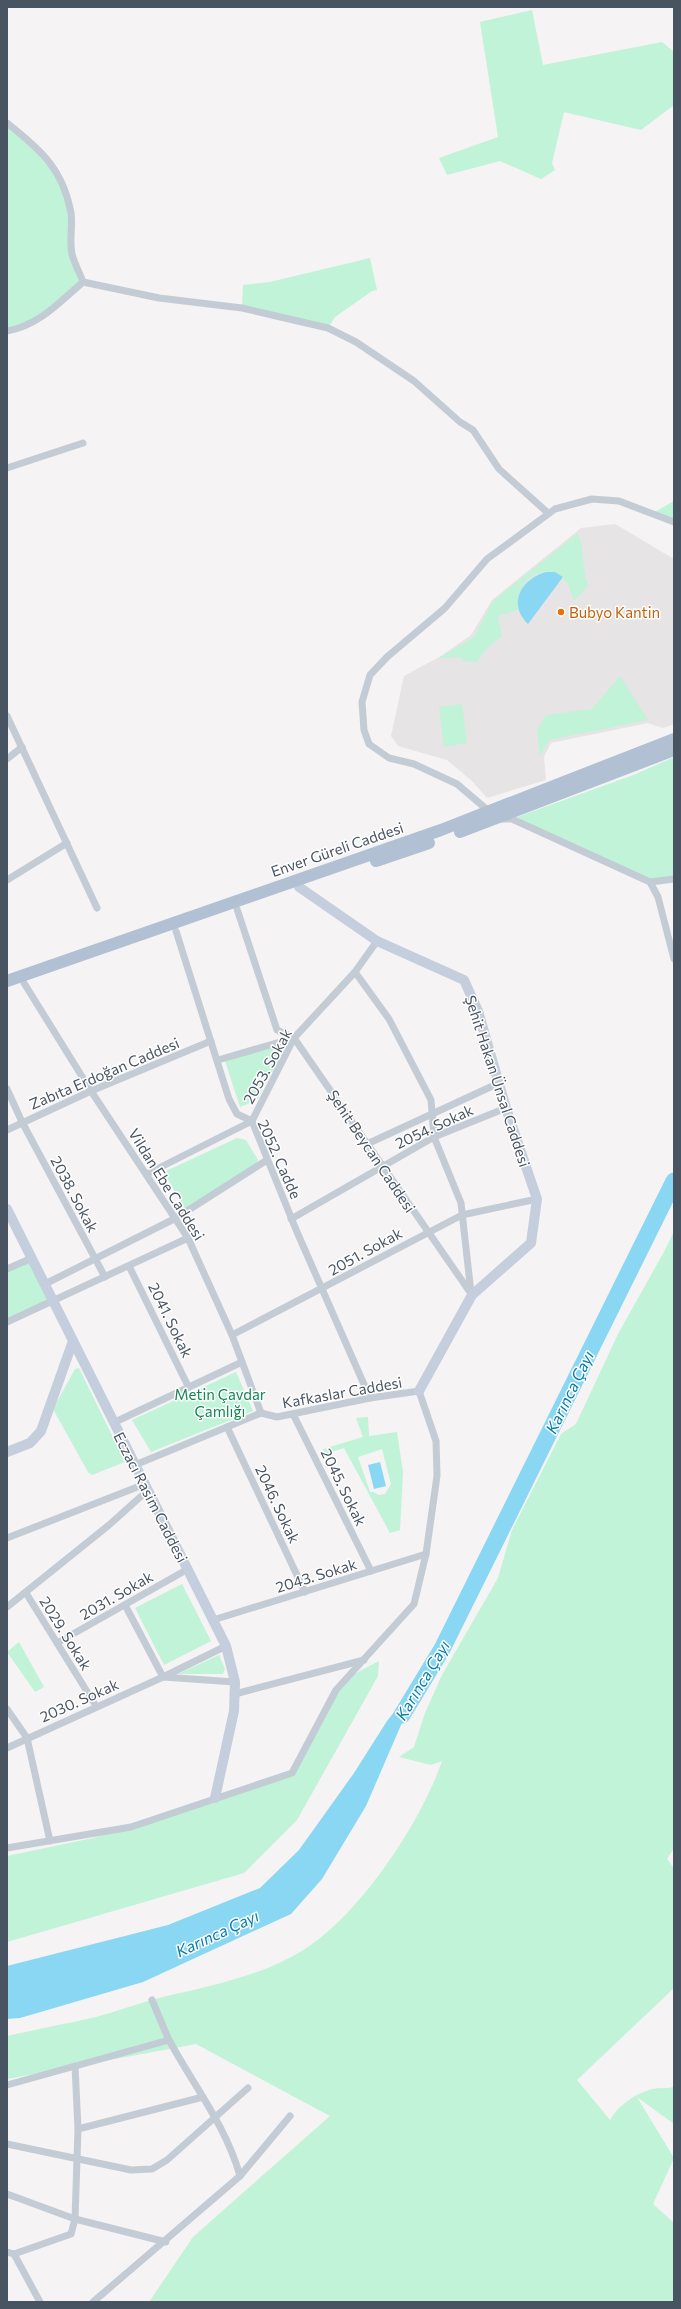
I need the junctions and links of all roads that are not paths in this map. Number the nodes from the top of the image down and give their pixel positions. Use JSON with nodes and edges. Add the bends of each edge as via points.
{"nodes":[{"id":1,"x":7,"y":123,"type":"edge"},
{"id":2,"x":83,"y":282,"type":"junction"},
{"id":3,"x":7,"y":331,"type":"edge"},
{"id":4,"x":83,"y":443,"type":"dead end"},
{"id":5,"x":7,"y":468,"type":"edge"},
{"id":6,"x":548,"y":513,"type":"junction"},
{"id":7,"x":674,"y":522,"type":"edge"},
{"id":8,"x":7,"y":716,"type":"edge"},
{"id":9,"x":674,"y":739,"type":"edge"},
{"id":10,"x":22,"y":748,"type":"junction"},
{"id":11,"x":674,"y":750,"type":"edge"},
{"id":12,"x":7,"y":759,"type":"edge"},
{"id":13,"x":494,"y":816,"type":"junction"},
{"id":14,"x":67,"y":843,"type":"junction"},
{"id":15,"x":674,"y":879,"type":"edge"},
{"id":16,"x":7,"y":880,"type":"edge"},
{"id":17,"x":650,"y":882,"type":"junction"},
{"id":18,"x":300,"y":887,"type":"junction"},
{"id":19,"x":98,"y":908,"type":"dead end"},
{"id":20,"x":237,"y":909,"type":"junction"},
{"id":21,"x":176,"y":931,"type":"junction"},
{"id":22,"x":377,"y":941,"type":"junction"},
{"id":23,"x":674,"y":959,"type":"edge"},
{"id":24,"x":355,"y":972,"type":"junction"},
{"id":25,"x":7,"y":981,"type":"edge"},
{"id":26,"x":24,"y":983,"type":"junction"},
{"id":27,"x":7,"y":990,"type":"edge"},
{"id":28,"x":294,"y":1038,"type":"junction"},
{"id":29,"x":211,"y":1041,"type":"junction"},
{"id":30,"x":218,"y":1060,"type":"junction"},
{"id":31,"x":499,"y":1083,"type":"junction"},
{"id":32,"x":7,"y":1089,"type":"edge"},
{"id":33,"x":91,"y":1091,"type":"junction"},
{"id":34,"x":506,"y":1108,"type":"junction"},
{"id":35,"x":432,"y":1114,"type":"junction"},
{"id":36,"x":252,"y":1121,"type":"junction"},
{"id":37,"x":22,"y":1122,"type":"junction"},
{"id":38,"x":7,"y":1130,"type":"edge"},
{"id":39,"x":434,"y":1137,"type":"junction"},
{"id":40,"x":367,"y":1144,"type":"junction"},
{"id":41,"x":268,"y":1160,"type":"junction"},
{"id":42,"x":382,"y":1166,"type":"junction"},
{"id":43,"x":147,"y":1174,"type":"junction"},
{"id":44,"x":537,"y":1199,"type":"junction"},
{"id":45,"x":7,"y":1209,"type":"edge"},
{"id":46,"x":462,"y":1215,"type":"junction"},
{"id":47,"x":176,"y":1218,"type":"junction"},
{"id":48,"x":291,"y":1219,"type":"junction"},
{"id":49,"x":427,"y":1232,"type":"junction"},
{"id":50,"x":188,"y":1238,"type":"junction"},
{"id":51,"x":32,"y":1258,"type":"junction"},
{"id":52,"x":95,"y":1259,"type":"junction"},
{"id":53,"x":129,"y":1266,"type":"junction"},
{"id":54,"x":7,"y":1269,"type":"edge"},
{"id":55,"x":105,"y":1277,"type":"junction"},
{"id":56,"x":45,"y":1284,"type":"junction"},
{"id":57,"x":322,"y":1289,"type":"junction"},
{"id":58,"x":472,"y":1295,"type":"junction"},
{"id":59,"x":53,"y":1301,"type":"junction"},
{"id":60,"x":7,"y":1322,"type":"edge"},
{"id":61,"x":232,"y":1335,"type":"junction"},
{"id":62,"x":73,"y":1341,"type":"junction"},
{"id":63,"x":242,"y":1362,"type":"junction"},
{"id":64,"x":188,"y":1386,"type":"junction"},
{"id":65,"x":419,"y":1391,"type":"junction"},
{"id":66,"x":370,"y":1398,"type":"junction"},
{"id":67,"x":261,"y":1413,"type":"junction"},
{"id":68,"x":293,"y":1414,"type":"junction"},
{"id":69,"x":113,"y":1423,"type":"junction"},
{"id":70,"x":227,"y":1427,"type":"junction"},
{"id":71,"x":7,"y":1452,"type":"edge"},
{"id":72,"x":135,"y":1465,"type":"junction"},
{"id":73,"x":146,"y":1487,"type":"junction"},
{"id":74,"x":7,"y":1538,"type":"edge"},
{"id":75,"x":426,"y":1554,"type":"junction"},
{"id":76,"x":188,"y":1569,"type":"junction"},
{"id":77,"x":371,"y":1571,"type":"junction"},
{"id":78,"x":305,"y":1592,"type":"junction"},
{"id":79,"x":26,"y":1593,"type":"junction"},
{"id":80,"x":125,"y":1605,"type":"junction"},
{"id":81,"x":7,"y":1607,"type":"edge"},
{"id":82,"x":213,"y":1620,"type":"junction"},
{"id":83,"x":57,"y":1643,"type":"junction"},
{"id":84,"x":226,"y":1646,"type":"junction"},
{"id":85,"x":364,"y":1660,"type":"junction"},
{"id":86,"x":162,"y":1677,"type":"junction"},
{"id":87,"x":235,"y":1682,"type":"junction"},
{"id":88,"x":235,"y":1694,"type":"junction"},
{"id":89,"x":96,"y":1706,"type":"junction"},
{"id":90,"x":7,"y":1710,"type":"edge"},
{"id":91,"x":27,"y":1738,"type":"junction"},
{"id":92,"x":7,"y":1748,"type":"edge"},
{"id":93,"x":214,"y":1798,"type":"junction"},
{"id":94,"x":50,"y":1841,"type":"junction"},
{"id":95,"x":7,"y":1848,"type":"edge"},
{"id":96,"x":152,"y":2000,"type":"dead end"},
{"id":97,"x":169,"y":2040,"type":"junction"},
{"id":98,"x":75,"y":2066,"type":"junction"},
{"id":99,"x":7,"y":2085,"type":"edge"},
{"id":100,"x":248,"y":2088,"type":"dead end"},
{"id":101,"x":203,"y":2097,"type":"junction"},
{"id":102,"x":215,"y":2116,"type":"junction"},
{"id":103,"x":290,"y":2116,"type":"dead end"},
{"id":104,"x":78,"y":2130,"type":"junction"},
{"id":105,"x":7,"y":2144,"type":"edge"},
{"id":106,"x":76,"y":2159,"type":"junction"},
{"id":107,"x":240,"y":2176,"type":"junction"},
{"id":108,"x":7,"y":2194,"type":"edge"},
{"id":109,"x":75,"y":2219,"type":"junction"},
{"id":110,"x":166,"y":2242,"type":"junction"},
{"id":111,"x":11,"y":2253,"type":"edge"},
{"id":112,"x":40,"y":2302,"type":"edge"},
{"id":113,"x":93,"y":2302,"type":"edge"}],
"edges":[{"from":1,"to":2,"type":"street","via":[[33,144],[53,165],[65,189],[72,215],[72,255]]},
{"from":2,"to":3,"type":"street","via":[[38,320]]},
{"from":2,"to":6,"type":"street","via":[[159,298],[242,308],[328,328],[356,342],[414,381],[460,422],[473,430],[498,469]]},
{"from":4,"to":5,"type":"street"},
{"from":6,"to":7,"type":"street","via":[[592,499],[619,501]]},
{"from":6,"to":13,"type":"street","via":[[487,560],[444,608],[387,657],[370,675],[362,702],[364,730],[369,744],[378,752],[433,772],[457,784]]},
{"from":8,"to":10,"type":"street"},
{"from":9,"to":13,"type":"main road","name":"Enver Güreli Caddesi"},
{"from":10,"to":12,"type":"street"},
{"from":10,"to":14,"type":"street"},
{"from":11,"to":13,"type":"main road","name":"Enver Güreli Caddesi"},
{"from":13,"to":17,"type":"street","via":[[512,819]]},
{"from":13,"to":18,"type":"main road","name":"Enver Güreli Caddesi"},
{"from":13,"to":25,"type":"main road","name":"Enver Güreli Caddesi"},
{"from":14,"to":16,"type":"street"},
{"from":14,"to":19,"type":"street"},
{"from":15,"to":17,"type":"street"},
{"from":17,"to":23,"type":"street","via":[[658,897]]},
{"from":18,"to":20,"type":"main road","name":"Enver Güreli Caddesi"},
{"from":18,"to":22,"type":"main road","name":"Şehit Hakan Ünsal Caddesi"},
{"from":20,"to":21,"type":"main road","name":"Enver Güreli Caddesi"},
{"from":20,"to":28,"type":"street","via":[[276,1030]]},
{"from":21,"to":26,"type":"main road","name":"Enver Güreli Caddesi"},
{"from":21,"to":29,"type":"street","name":"2052. Cadde"},
{"from":22,"to":24,"type":"street","name":"2053. Sokak"},
{"from":22,"to":31,"type":"main road","name":"Şehit Hakan Ünsal Caddesi","via":[[464,980],[478,1011]]},
{"from":24,"to":28,"type":"street","name":"2053. Sokak"},
{"from":24,"to":35,"type":"street","via":[[389,1019],[431,1100]]},
{"from":26,"to":27,"type":"main road","name":"Enver Güreli Caddesi"},
{"from":26,"to":33,"type":"street","name":"Vildan Ebe Caddesi"},
{"from":28,"to":30,"type":"street"},
{"from":28,"to":36,"type":"street","name":"2053. Sokak"},
{"from":28,"to":40,"type":"street","name":"Şehit Beycan Caddesi"},
{"from":29,"to":30,"type":"street","name":"2052. Cadde"},
{"from":29,"to":33,"type":"street","name":"Zabıta Erdoğan Caddesi"},
{"from":30,"to":36,"type":"street","name":"2052. Cadde","via":[[229,1099],[237,1114]]},
{"from":31,"to":34,"type":"main road","name":"Şehit Hakan Ünsal Caddesi"},
{"from":31,"to":35,"type":"street"},
{"from":32,"to":37,"type":"street","name":"2038. Sokak"},
{"from":33,"to":37,"type":"street","name":"Zabıta Erdoğan Caddesi"},
{"from":33,"to":43,"type":"street","name":"Vildan Ebe Caddesi"},
{"from":34,"to":39,"type":"street","name":"2054. Sokak"},
{"from":34,"to":44,"type":"main road","name":"Şehit Hakan Ünsal Caddesi"},
{"from":35,"to":39,"type":"street"},
{"from":35,"to":40,"type":"street"},
{"from":36,"to":41,"type":"street","name":"2052. Cadde"},
{"from":36,"to":43,"type":"street"},
{"from":37,"to":38,"type":"street","name":"Zabıta Erdoğan Caddesi"},
{"from":37,"to":52,"type":"street","name":"2038. Sokak"},
{"from":39,"to":42,"type":"street","name":"2054. Sokak"},
{"from":39,"to":46,"type":"street","via":[[461,1202]]},
{"from":40,"to":42,"type":"street","name":"Şehit Beycan Caddesi"},
{"from":41,"to":47,"type":"street"},
{"from":41,"to":48,"type":"street","name":"2052. Cadde"},
{"from":42,"to":48,"type":"street","name":"2054. Sokak"},
{"from":42,"to":49,"type":"street","name":"Şehit Beycan Caddesi"},
{"from":43,"to":47,"type":"street","name":"Vildan Ebe Caddesi"},
{"from":44,"to":46,"type":"street","name":"2051. Sokak"},
{"from":44,"to":58,"type":"main road","name":"Şehit Hakan Ünsal Caddesi","via":[[531,1243]]},
{"from":45,"to":51,"type":"main road","name":"Eczacı Rasim Caddesi"},
{"from":46,"to":49,"type":"street","name":"2051. Sokak"},
{"from":46,"to":58,"type":"street"},
{"from":47,"to":50,"type":"street","name":"Vildan Ebe Caddesi"},
{"from":47,"to":52,"type":"street"},
{"from":48,"to":57,"type":"street","name":"2052. Cadde"},
{"from":49,"to":57,"type":"street","name":"2051. Sokak"},
{"from":49,"to":58,"type":"street","name":"Şehit Beycan Caddesi"},
{"from":50,"to":53,"type":"street"},
{"from":50,"to":61,"type":"street","name":"Vildan Ebe Caddesi"},
{"from":51,"to":54,"type":"street"},
{"from":51,"to":56,"type":"main road","name":"Eczacı Rasim Caddesi"},
{"from":52,"to":55,"type":"street","name":"2038. Sokak"},
{"from":52,"to":56,"type":"street"},
{"from":53,"to":55,"type":"street"},
{"from":53,"to":64,"type":"street","name":"2041. Sokak"},
{"from":55,"to":59,"type":"street"},
{"from":56,"to":59,"type":"main road","name":"Eczacı Rasim Caddesi"},
{"from":57,"to":61,"type":"street","name":"2051. Sokak"},
{"from":57,"to":66,"type":"street","name":"2052. Cadde"},
{"from":58,"to":65,"type":"main road"},
{"from":59,"to":60,"type":"street"},
{"from":59,"to":62,"type":"main road","name":"Eczacı Rasim Caddesi"},
{"from":61,"to":63,"type":"street","name":"Vildan Ebe Caddesi"},
{"from":62,"to":69,"type":"main road","name":"Eczacı Rasim Caddesi"},
{"from":62,"to":71,"type":"main road","via":[[41,1431],[30,1442]]},
{"from":63,"to":64,"type":"street"},
{"from":63,"to":67,"type":"street","name":"Vildan Ebe Caddesi"},
{"from":64,"to":69,"type":"street"},
{"from":65,"to":66,"type":"street","name":"Kafkaslar Caddesi"},
{"from":65,"to":75,"type":"street","via":[[436,1441],[437,1476]]},
{"from":66,"to":68,"type":"street","name":"Kafkaslar Caddesi"},
{"from":67,"to":68,"type":"street","name":"Kafkaslar Caddesi","via":[[277,1417]]},
{"from":67,"to":70,"type":"street"},
{"from":68,"to":77,"type":"street","name":"2045. Sokak"},
{"from":69,"to":72,"type":"main road","name":"Eczacı Rasim Caddesi"},
{"from":70,"to":72,"type":"street"},
{"from":70,"to":78,"type":"street","name":"2046. Sokak"},
{"from":72,"to":73,"type":"main road","name":"Eczacı Rasim Caddesi"},
{"from":73,"to":74,"type":"street"},
{"from":73,"to":76,"type":"main road","name":"Eczacı Rasim Caddesi"},
{"from":73,"to":79,"type":"street"},
{"from":75,"to":77,"type":"street","name":"2043. Sokak"},
{"from":75,"to":85,"type":"street","via":[[414,1604]]},
{"from":76,"to":80,"type":"street","name":"2031. Sokak"},
{"from":76,"to":82,"type":"main road","name":"Eczacı Rasim Caddesi"},
{"from":77,"to":78,"type":"street","name":"2043. Sokak"},
{"from":78,"to":82,"type":"street","name":"2043. Sokak"},
{"from":79,"to":81,"type":"street"},
{"from":79,"to":83,"type":"street","name":"2029. Sokak"},
{"from":80,"to":83,"type":"street","name":"2031. Sokak"},
{"from":80,"to":86,"type":"street"},
{"from":82,"to":84,"type":"main road","name":"Eczacı Rasim Caddesi"},
{"from":83,"to":89,"type":"street","name":"2029. Sokak"},
{"from":84,"to":86,"type":"street","name":"2030. Sokak"},
{"from":84,"to":87,"type":"main road","name":"Eczacı Rasim Caddesi"},
{"from":85,"to":88,"type":"street"},
{"from":85,"to":93,"type":"street","via":[[336,1690],[292,1773]]},
{"from":86,"to":87,"type":"street","name":"2030. Sokak"},
{"from":86,"to":89,"type":"street","name":"2030. Sokak"},
{"from":87,"to":88,"type":"main road","name":"Eczacı Rasim Caddesi"},
{"from":88,"to":93,"type":"main road","name":"Eczacı Rasim Caddesi","via":[[234,1710]]},
{"from":89,"to":91,"type":"street","name":"2030. Sokak"},
{"from":90,"to":91,"type":"street"},
{"from":91,"to":92,"type":"street","name":"2030. Sokak"},
{"from":91,"to":94,"type":"street"},
{"from":93,"to":94,"type":"street","via":[[131,1827]]},
{"from":94,"to":95,"type":"street"},
{"from":96,"to":97,"type":"street"},
{"from":97,"to":98,"type":"street"},
{"from":97,"to":101,"type":"street"},
{"from":98,"to":99,"type":"street"},
{"from":98,"to":104,"type":"street"},
{"from":100,"to":102,"type":"street"},
{"from":101,"to":102,"type":"street"},
{"from":101,"to":104,"type":"street"},
{"from":102,"to":106,"type":"street","via":[[167,2160],[152,2169],[130,2170]]},
{"from":102,"to":107,"type":"street","via":[[234,2153]]},
{"from":103,"to":107,"type":"street"},
{"from":104,"to":106,"type":"street"},
{"from":105,"to":106,"type":"street"},
{"from":106,"to":109,"type":"street"},
{"from":107,"to":110,"type":"street"},
{"from":108,"to":109,"type":"street"},
{"from":109,"to":110,"type":"street"},
{"from":109,"to":111,"type":"street","via":[[71,2234]]},
{"from":110,"to":113,"type":"street"},
{"from":111,"to":112,"type":"street"}]}
